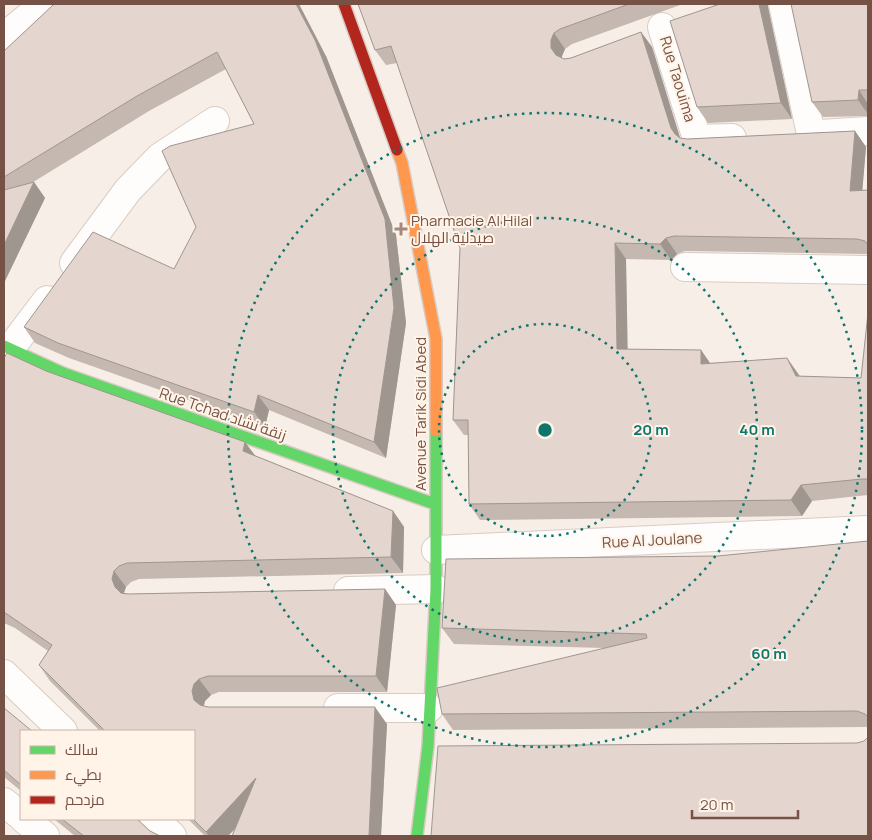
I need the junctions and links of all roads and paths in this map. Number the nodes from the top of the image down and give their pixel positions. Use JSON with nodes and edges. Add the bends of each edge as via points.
{"nodes":[{"id":1,"x":44,"y":4,"type":"edge"},
{"id":2,"x":344,"y":4,"type":"edge"},
{"id":3,"x":783,"y":4,"type":"edge"},
{"id":4,"x":636,"y":36,"type":"edge"},
{"id":5,"x":4,"y":37,"type":"edge"},
{"id":6,"x":215,"y":121,"type":"dead end"},
{"id":7,"x":868,"y":131,"type":"edge"},
{"id":8,"x":811,"y":134,"type":"junction"},
{"id":9,"x":782,"y":135,"type":"edge"},
{"id":10,"x":754,"y":137,"type":"edge"},
{"id":11,"x":685,"y":267,"type":"dead end"},
{"id":12,"x":868,"y":270,"type":"edge"},
{"id":13,"x":7,"y":347,"type":"edge"},
{"id":14,"x":435,"y":504,"type":"junction"},
{"id":15,"x":868,"y":530,"type":"edge"},
{"id":16,"x":436,"y":550,"type":"junction"},
{"id":17,"x":436,"y":589,"type":"junction"},
{"id":18,"x":327,"y":591,"type":"edge"},
{"id":19,"x":4,"y":674,"type":"edge"},
{"id":20,"x":309,"y":708,"type":"edge"},
{"id":21,"x":429,"y":708,"type":"junction"},
{"id":22,"x":63,"y":730,"type":"edge"},
{"id":23,"x":4,"y":802,"type":"edge"},
{"id":24,"x":20,"y":815,"type":"edge"},
{"id":25,"x":25,"y":820,"type":"edge"},
{"id":26,"x":155,"y":820,"type":"edge"},
{"id":27,"x":44,"y":836,"type":"edge"},
{"id":28,"x":172,"y":836,"type":"edge"},
{"id":29,"x":417,"y":836,"type":"edge"}],
"edges":[{"from":1,"to":5,"type":"street"},
{"from":2,"to":14,"type":"street","name":"Avenue Tarik Sidi Abed","via":[[402,163],[436,339]]},
{"from":3,"to":8,"type":"street"},
{"from":4,"to":10,"type":"street","name":"Rue Taouima","via":[[673,23],[697,140]]},
{"from":6,"to":13,"type":"street","via":[[160,157],[128,190]]},
{"from":7,"to":8,"type":"street"},
{"from":8,"to":9,"type":"street"},
{"from":11,"to":12,"type":"street"},
{"from":13,"to":14,"type":"street","name":"Rue Tchad زنقة نشاد","via":[[63,373]]},
{"from":14,"to":16,"type":"street","name":"Avenue Tarik Sidi Abed"},
{"from":15,"to":16,"type":"street","name":"Rue Al Joulane"},
{"from":16,"to":17,"type":"street","name":"Avenue Tarik Sidi Abed"},
{"from":17,"to":18,"type":"street"},
{"from":17,"to":21,"type":"street","name":"Avenue Tarik Sidi Abed"},
{"from":19,"to":22,"type":"street"},
{"from":20,"to":21,"type":"street"},
{"from":21,"to":29,"type":"street","name":"Avenue Tarik Sidi Abed","via":[[433,746]]},
{"from":23,"to":24,"type":"street"},
{"from":25,"to":27,"type":"street"},
{"from":26,"to":28,"type":"street"}]}
